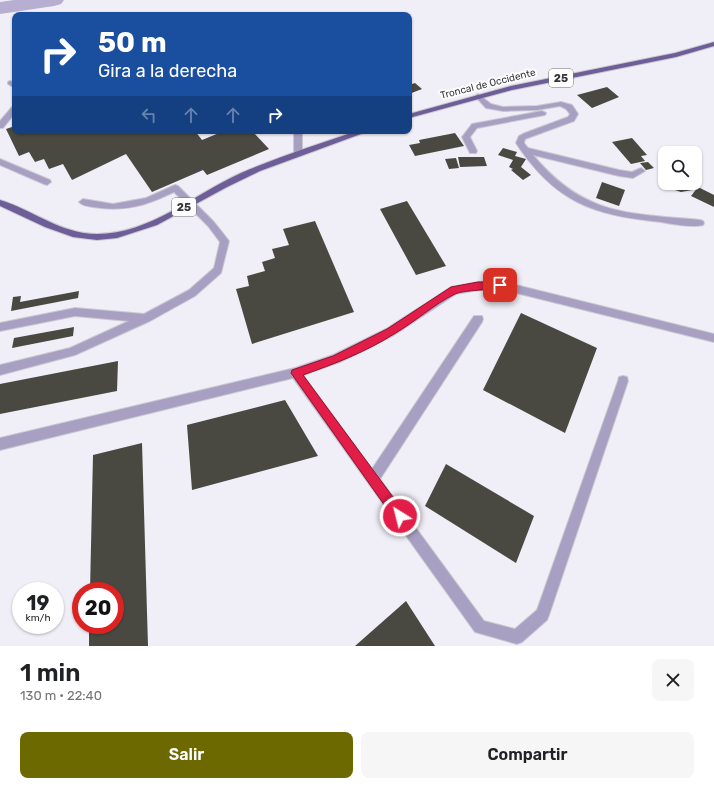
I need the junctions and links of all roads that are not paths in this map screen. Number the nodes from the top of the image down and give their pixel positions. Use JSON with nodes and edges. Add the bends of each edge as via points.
{"nodes":[{"id":1,"x":714,"y":44,"type":"edge"},
{"id":2,"x":478,"y":96,"type":"junction"},
{"id":3,"x":569,"y":107,"type":"junction"},
{"id":4,"x":12,"y":112,"type":"edge"},
{"id":5,"x":412,"y":115,"type":"edge"},
{"id":6,"x":0,"y":126,"type":"edge"},
{"id":7,"x":298,"y":134,"type":"edge"},
{"id":8,"x":356,"y":134,"type":"edge"},
{"id":9,"x":524,"y":150,"type":"junction"},
{"id":10,"x":473,"y":151,"type":"dead end"},
{"id":11,"x":298,"y":153,"type":"junction"},
{"id":12,"x":0,"y":162,"type":"edge"},
{"id":13,"x":641,"y":171,"type":"dead end"},
{"id":14,"x":47,"y":182,"type":"dead end"},
{"id":15,"x":83,"y":202,"type":"dead end"},
{"id":16,"x":0,"y":203,"type":"edge"},
{"id":17,"x":192,"y":203,"type":"junction"},
{"id":18,"x":700,"y":223,"type":"dead end"},
{"id":19,"x":146,"y":318,"type":"junction"},
{"id":20,"x":478,"y":319,"type":"dead end"},
{"id":21,"x":0,"y":327,"type":"edge"},
{"id":22,"x":714,"y":338,"type":"edge"},
{"id":23,"x":0,"y":370,"type":"edge"},
{"id":24,"x":295,"y":373,"type":"junction"},
{"id":25,"x":623,"y":381,"type":"dead end"},
{"id":26,"x":0,"y":444,"type":"edge"},
{"id":27,"x":373,"y":479,"type":"junction"}],
"edges":[{"from":1,"to":2,"type":"main road","name":"Troncal de Occidente","number":"25","via":[[676,55]]},
{"from":2,"to":3,"type":"lane","via":[[490,106],[503,109],[561,104]]},
{"from":2,"to":5,"type":"main road","name":"Troncal de Occidente","number":"25"},
{"from":3,"to":9,"type":"lane","via":[[574,114],[571,119],[522,138],[520,143]]},
{"from":3,"to":10,"type":"lane","via":[[475,126],[466,137]]},
{"from":4,"to":6,"type":"lane"},
{"from":7,"to":11,"type":"lane"},
{"from":8,"to":11,"type":"main road","number":"25"},
{"from":9,"to":13,"type":"lane","via":[[619,173],[633,175]]},
{"from":9,"to":18,"type":"lane","via":[[544,174],[575,199],[609,212]]},
{"from":11,"to":17,"type":"main road","number":"25","via":[[240,177]]},
{"from":12,"to":14,"type":"lane"},
{"from":15,"to":17,"type":"lane","via":[[113,207],[148,201],[175,188]]},
{"from":16,"to":17,"type":"main road","number":"25","via":[[57,227],[97,237],[139,229]]},
{"from":17,"to":19,"type":"lane","via":[[225,241],[218,270],[192,293]]},
{"from":19,"to":21,"type":"lane","via":[[75,312]]},
{"from":19,"to":23,"type":"lane","via":[[71,352]]},
{"from":20,"to":27,"type":"lane"},
{"from":22,"to":24,"type":"lane","via":[[500,285],[478,286],[454,290],[390,332],[336,359]]},
{"from":24,"to":26,"type":"lane"},
{"from":24,"to":27,"type":"lane"},
{"from":25,"to":27,"type":"lane","via":[[542,615],[517,637],[480,627]]}]}
